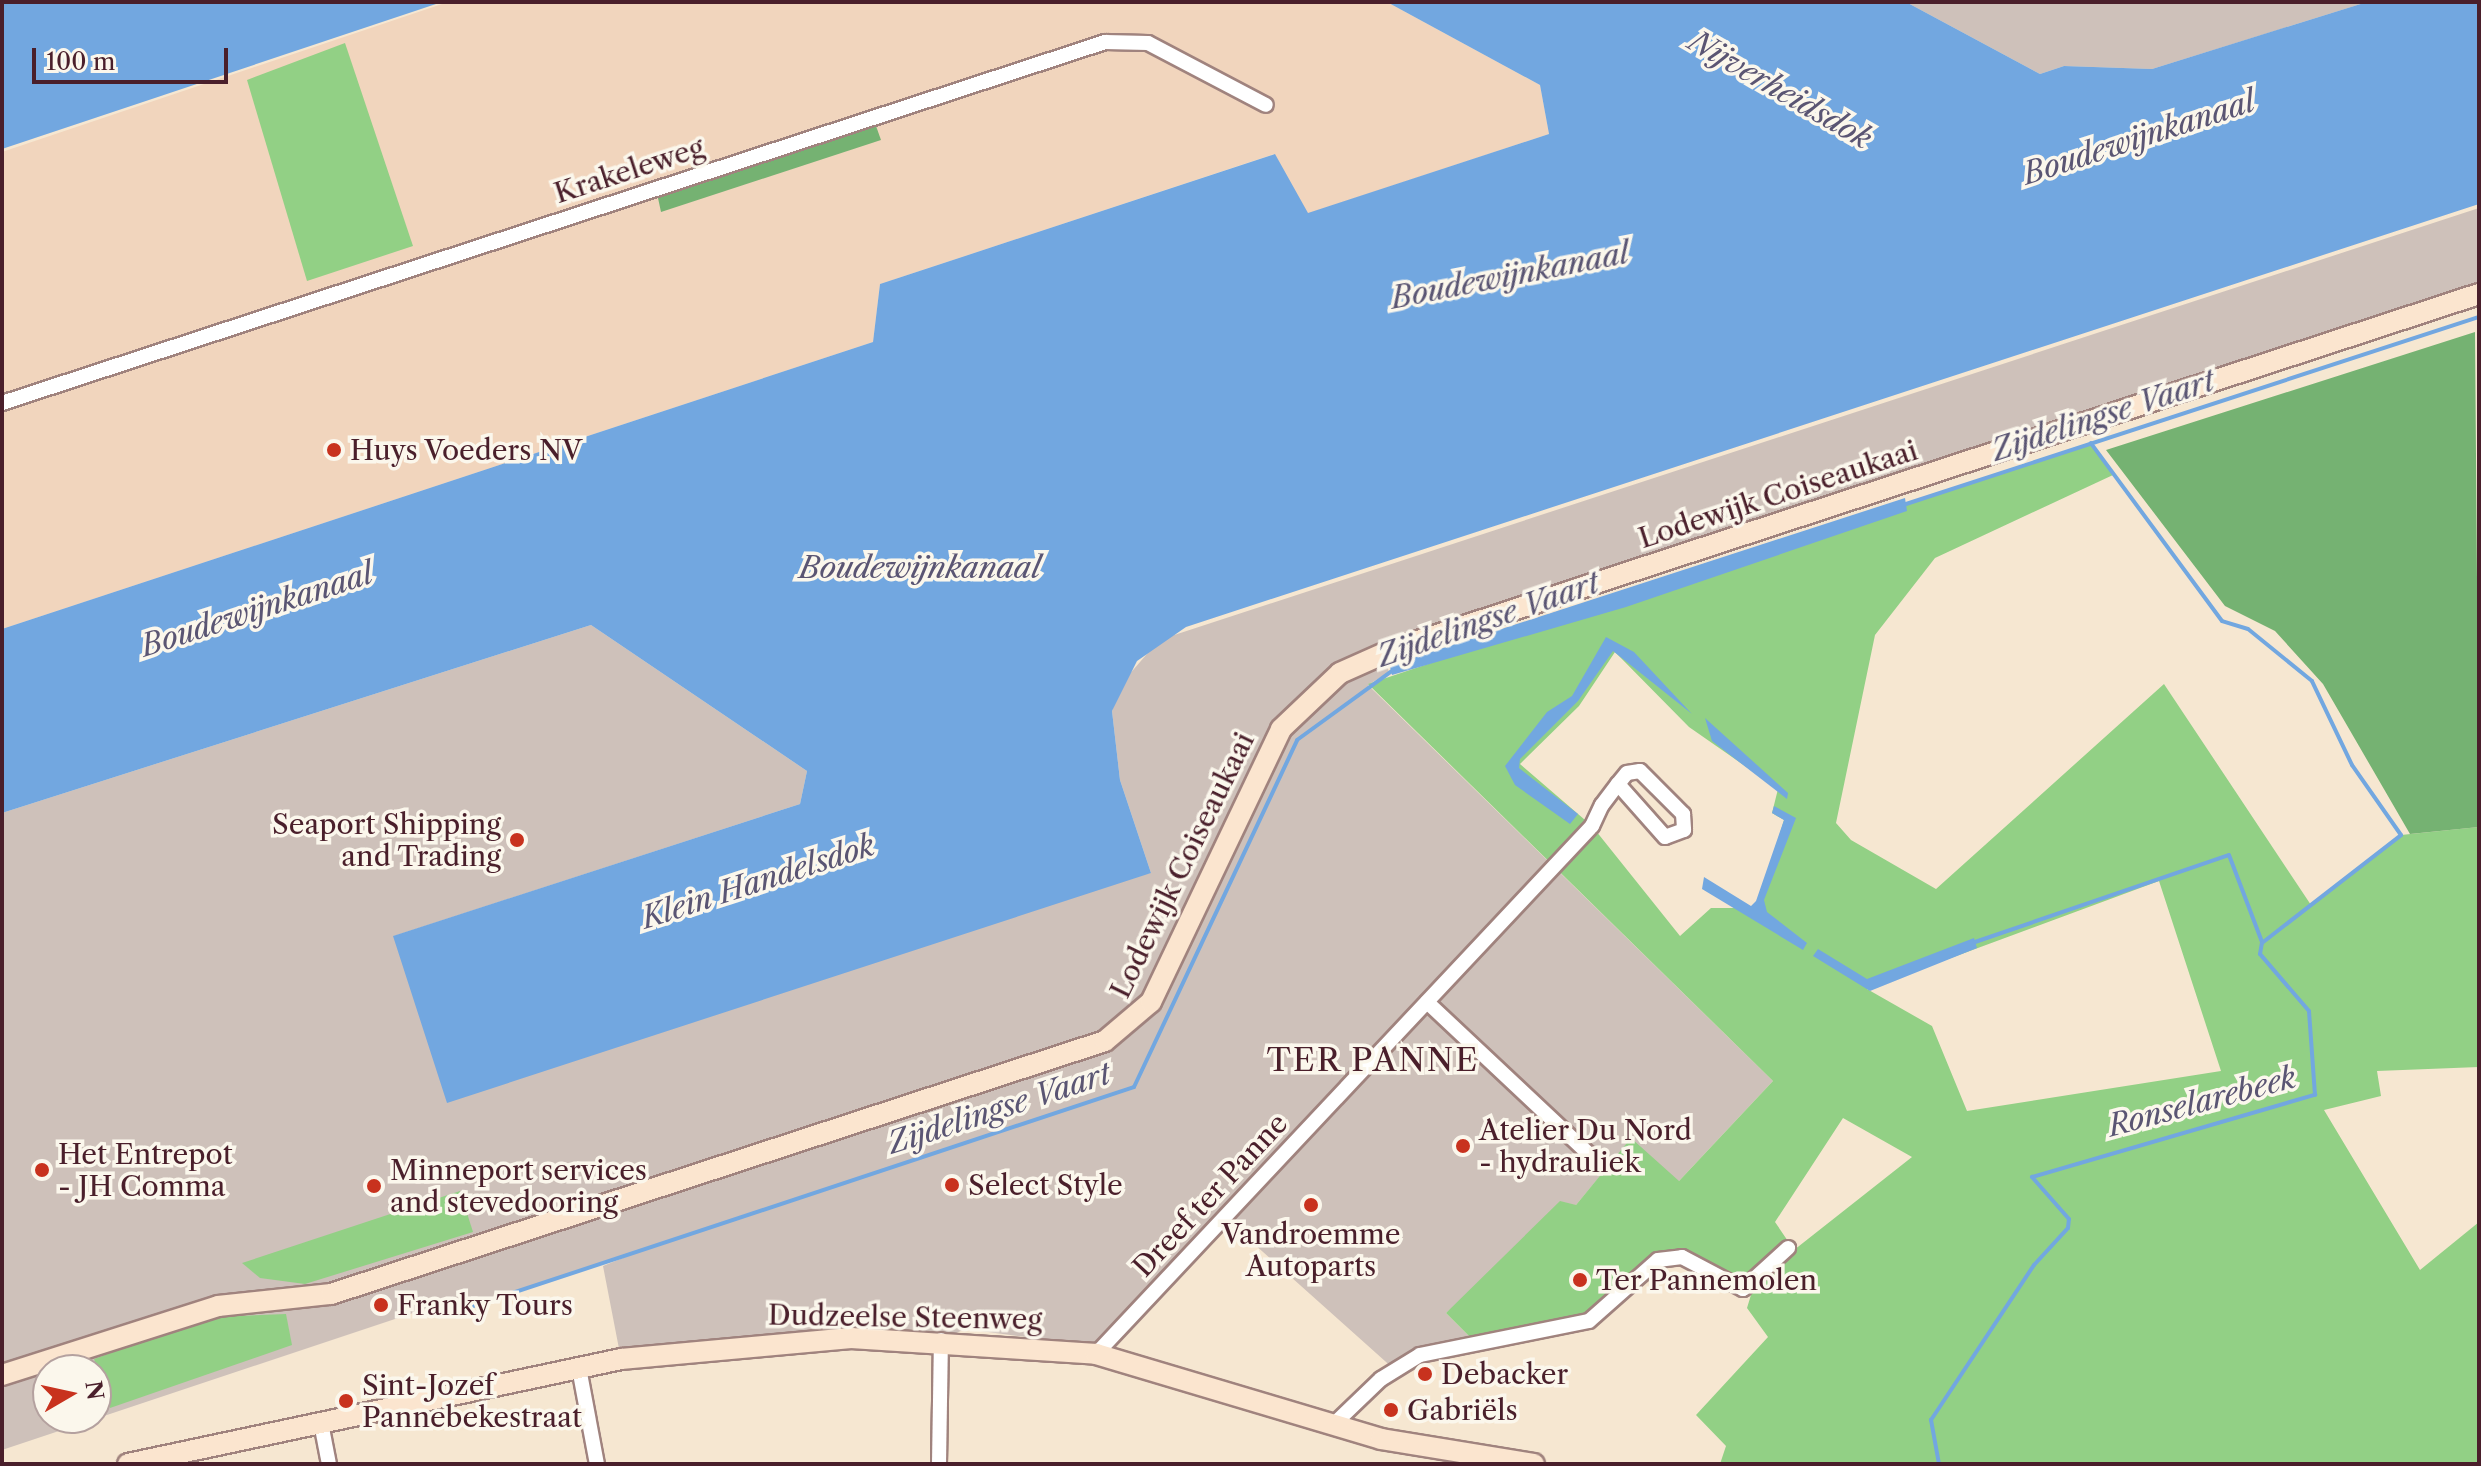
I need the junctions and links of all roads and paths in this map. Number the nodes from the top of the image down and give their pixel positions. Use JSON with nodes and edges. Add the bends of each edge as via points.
{"nodes":[{"id":1,"x":1266,"y":105,"type":"dead end"},
{"id":2,"x":2479,"y":294,"type":"edge"},
{"id":3,"x":2,"y":403,"type":"edge"},
{"id":4,"x":1618,"y":784,"type":"junction"},
{"id":5,"x":1427,"y":1002,"type":"junction"},
{"id":6,"x":1590,"y":1155,"type":"dead end"},
{"id":7,"x":1788,"y":1248,"type":"dead end"},
{"id":8,"x":941,"y":1340,"type":"junction"},
{"id":9,"x":1096,"y":1354,"type":"junction"},
{"id":10,"x":579,"y":1368,"type":"junction"},
{"id":11,"x":2,"y":1375,"type":"edge"},
{"id":12,"x":321,"y":1423,"type":"junction"},
{"id":13,"x":1333,"y":1425,"type":"junction"},
{"id":14,"x":1479,"y":1460,"type":"edge"},
{"id":15,"x":128,"y":1464,"type":"edge"},
{"id":16,"x":329,"y":1464,"type":"edge"},
{"id":17,"x":597,"y":1464,"type":"edge"},
{"id":18,"x":939,"y":1464,"type":"edge"},
{"id":19,"x":1534,"y":1464,"type":"edge"}],
"edges":[{"from":1,"to":3,"type":"street","name":"Krakeleweg","via":[[1148,43],[1105,42]]},
{"from":2,"to":11,"type":"street","name":"Lodewijk Coiseaukaai","via":[[1394,649],[1340,673],[1281,729],[1151,1002],[1105,1041],[331,1294],[218,1306]]},
{"from":4,"to":4,"type":"street","via":[[1665,837],[1684,830],[1683,814],[1640,771]]},
{"from":4,"to":5,"type":"street","name":"Dreef ter Panne","via":[[1573,845]]},
{"from":5,"to":6,"type":"street"},
{"from":5,"to":9,"type":"street","name":"Dreef ter Panne"},
{"from":7,"to":13,"type":"street","via":[[1743,1289],[1682,1257],[1658,1260],[1589,1321],[1420,1355],[1381,1379]]},
{"from":8,"to":9,"type":"street","name":"Dudzeelse Steenweg"},
{"from":8,"to":10,"type":"street","name":"Dudzeelse Steenweg","via":[[764,1342]]},
{"from":8,"to":18,"type":"street"},
{"from":9,"to":13,"type":"street","name":"Dudzeelse Steenweg"},
{"from":10,"to":12,"type":"street","name":"Dudzeelse Steenweg"},
{"from":10,"to":17,"type":"street"},
{"from":12,"to":15,"type":"street","name":"Dudzeelse Steenweg"},
{"from":12,"to":16,"type":"street"},
{"from":13,"to":14,"type":"street","name":"Dudzeelse Steenweg"},
{"from":14,"to":19,"type":"street","name":"Dudzeelse Steenweg"}]}
